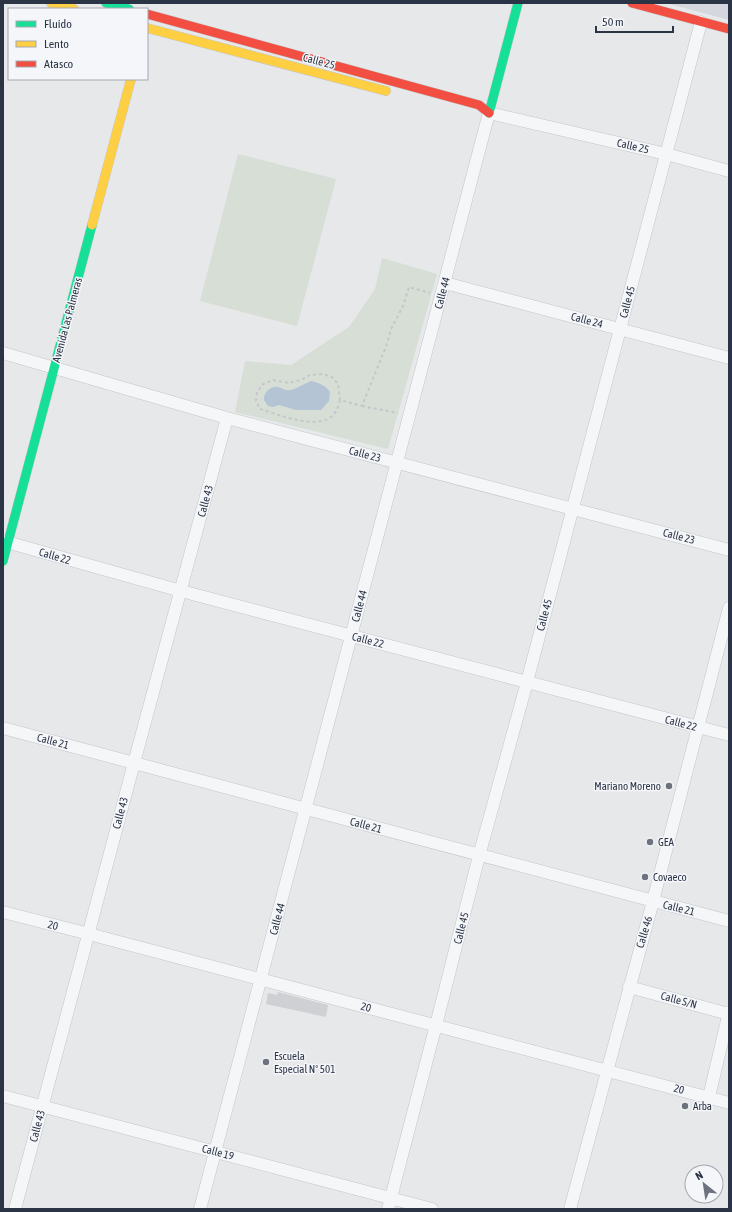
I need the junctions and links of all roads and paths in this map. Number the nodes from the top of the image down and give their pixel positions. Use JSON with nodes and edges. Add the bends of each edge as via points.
{"nodes":[{"id":1,"x":51,"y":3,"type":"edge"},
{"id":2,"x":106,"y":3,"type":"edge"},
{"id":3,"x":518,"y":3,"type":"edge"},
{"id":4,"x":632,"y":3,"type":"edge"},
{"id":5,"x":70,"y":8,"type":"edge"},
{"id":6,"x":125,"y":8,"type":"edge"},
{"id":7,"x":148,"y":15,"type":"edge"},
{"id":8,"x":701,"y":22,"type":"junction"},
{"id":9,"x":148,"y":28,"type":"edge"},
{"id":10,"x":729,"y":29,"type":"edge"},
{"id":11,"x":131,"y":80,"type":"edge"},
{"id":12,"x":392,"y":93,"type":"dead end"},
{"id":13,"x":489,"y":113,"type":"junction"},
{"id":14,"x":477,"y":115,"type":"dead end"},
{"id":15,"x":666,"y":154,"type":"junction"},
{"id":16,"x":729,"y":171,"type":"edge"},
{"id":17,"x":445,"y":283,"type":"junction"},
{"id":18,"x":441,"y":296,"type":"junction"},
{"id":19,"x":620,"y":329,"type":"junction"},
{"id":20,"x":3,"y":353,"type":"edge"},
{"id":21,"x":729,"y":358,"type":"edge"},
{"id":22,"x":47,"y":365,"type":"junction"},
{"id":23,"x":340,"y":400,"type":"junction"},
{"id":24,"x":362,"y":406,"type":"junction"},
{"id":25,"x":398,"y":413,"type":"dead end"},
{"id":26,"x":227,"y":418,"type":"junction"},
{"id":27,"x":397,"y":463,"type":"junction"},
{"id":28,"x":15,"y":480,"type":"dead end"},
{"id":29,"x":572,"y":509,"type":"junction"},
{"id":30,"x":3,"y":526,"type":"edge"},
{"id":31,"x":6,"y":542,"type":"edge"},
{"id":32,"x":729,"y":550,"type":"edge"},
{"id":33,"x":3,"y":561,"type":"edge"},
{"id":34,"x":181,"y":591,"type":"junction"},
{"id":35,"x":729,"y":608,"type":"edge"},
{"id":36,"x":352,"y":636,"type":"junction"},
{"id":37,"x":527,"y":682,"type":"junction"},
{"id":38,"x":698,"y":727,"type":"junction"},
{"id":39,"x":3,"y":728,"type":"edge"},
{"id":40,"x":729,"y":736,"type":"edge"},
{"id":41,"x":134,"y":763,"type":"junction"},
{"id":42,"x":306,"y":808,"type":"junction"},
{"id":43,"x":479,"y":856,"type":"junction"},
{"id":44,"x":653,"y":901,"type":"junction"},
{"id":45,"x":3,"y":912,"type":"edge"},
{"id":46,"x":729,"y":920,"type":"edge"},
{"id":47,"x":89,"y":934,"type":"junction"},
{"id":48,"x":261,"y":979,"type":"junction"},
{"id":49,"x":629,"y":987,"type":"junction"},
{"id":50,"x":729,"y":1013,"type":"edge"},
{"id":51,"x":436,"y":1025,"type":"junction"},
{"id":52,"x":607,"y":1070,"type":"junction"},
{"id":53,"x":3,"y":1096,"type":"edge"},
{"id":54,"x":709,"y":1097,"type":"junction"},
{"id":55,"x":729,"y":1103,"type":"edge"},
{"id":56,"x":43,"y":1106,"type":"junction"},
{"id":57,"x":215,"y":1152,"type":"junction"},
{"id":58,"x":389,"y":1204,"type":"edge"},
{"id":59,"x":15,"y":1209,"type":"edge"},
{"id":60,"x":200,"y":1209,"type":"edge"},
{"id":61,"x":432,"y":1209,"type":"edge"},
{"id":62,"x":570,"y":1209,"type":"edge"}],
"edges":[{"from":1,"to":5,"type":"street"},
{"from":2,"to":6,"type":"street"},
{"from":3,"to":13,"type":"street","name":"Calle 44"},
{"from":4,"to":8,"type":"street"},
{"from":7,"to":13,"type":"street","name":"Calle 25","via":[[479,105]]},
{"from":8,"to":10,"type":"street"},
{"from":8,"to":15,"type":"street","name":"Calle 45"},
{"from":9,"to":12,"type":"street","name":"Calle 25"},
{"from":11,"to":22,"type":"street","name":"Avenida Las Palmeras"},
{"from":13,"to":14,"type":"street","name":"Calle 25"},
{"from":13,"to":15,"type":"street","name":"Calle 25"},
{"from":13,"to":17,"type":"street","name":"Calle 44"},
{"from":15,"to":16,"type":"street","name":"Calle 25"},
{"from":15,"to":19,"type":"street","name":"Calle 45"},
{"from":17,"to":18,"type":"street","name":"Calle 44"},
{"from":17,"to":19,"type":"street","name":"Calle 24"},
{"from":18,"to":24,"type":"path","via":[[409,287]]},
{"from":18,"to":27,"type":"street","name":"Calle 44"},
{"from":19,"to":21,"type":"street","name":"Calle 24"},
{"from":19,"to":29,"type":"street","name":"Calle 45"},
{"from":20,"to":22,"type":"street","name":"Calle 23"},
{"from":22,"to":26,"type":"street","name":"Calle 23"},
{"from":22,"to":31,"type":"street","name":"Avenida Las Palmeras"},
{"from":23,"to":23,"type":"path","via":[[333,415],[312,422],[260,409],[256,401],[257,392],[263,384],[272,380],[289,382],[322,374],[332,377],[338,384]]},
{"from":23,"to":24,"type":"path"},
{"from":24,"to":25,"type":"path"},
{"from":26,"to":27,"type":"street","name":"Calle 23"},
{"from":26,"to":34,"type":"street","name":"Calle 43"},
{"from":27,"to":29,"type":"street","name":"Calle 23"},
{"from":27,"to":36,"type":"street","name":"Calle 44"},
{"from":28,"to":30,"type":"street"},
{"from":29,"to":32,"type":"street","name":"Calle 23"},
{"from":29,"to":37,"type":"street","name":"Calle 45"},
{"from":31,"to":33,"type":"street","name":"Avenida Las Palmeras"},
{"from":31,"to":34,"type":"street","name":"Calle 22"},
{"from":34,"to":36,"type":"street","name":"Calle 22"},
{"from":34,"to":41,"type":"street","name":"Calle 43"},
{"from":35,"to":38,"type":"street","name":"Calle 46"},
{"from":36,"to":37,"type":"street","name":"Calle 22"},
{"from":36,"to":42,"type":"street","name":"Calle 44"},
{"from":37,"to":38,"type":"street","name":"Calle 22"},
{"from":37,"to":43,"type":"street","name":"Calle 45"},
{"from":38,"to":40,"type":"street","name":"Calle 22"},
{"from":38,"to":44,"type":"street","name":"Calle 46"},
{"from":39,"to":41,"type":"street","name":"Calle 21"},
{"from":41,"to":42,"type":"street","name":"Calle 21"},
{"from":41,"to":47,"type":"street","name":"Calle 43"},
{"from":42,"to":43,"type":"street","name":"Calle 21"},
{"from":42,"to":48,"type":"street","name":"Calle 44"},
{"from":43,"to":44,"type":"street","name":"Calle 21"},
{"from":43,"to":51,"type":"street","name":"Calle 45"},
{"from":44,"to":46,"type":"street","name":"Calle 21"},
{"from":44,"to":49,"type":"street","name":"Calle 46"},
{"from":45,"to":47,"type":"street","name":"20"},
{"from":47,"to":48,"type":"street","name":"20"},
{"from":47,"to":56,"type":"street","name":"Calle 43"},
{"from":48,"to":51,"type":"street","name":"20"},
{"from":48,"to":57,"type":"street","name":"Calle 44"},
{"from":49,"to":50,"type":"street","name":"Calle S/N"},
{"from":49,"to":52,"type":"street","name":"Calle 46"},
{"from":50,"to":54,"type":"street"},
{"from":51,"to":52,"type":"street","name":"20"},
{"from":51,"to":58,"type":"street","name":"Calle 45"},
{"from":52,"to":54,"type":"street","name":"20"},
{"from":52,"to":62,"type":"street","name":"Calle 46"},
{"from":53,"to":56,"type":"street","name":"Calle 19"},
{"from":54,"to":55,"type":"street","name":"20"},
{"from":56,"to":57,"type":"street","name":"Calle 19"},
{"from":56,"to":59,"type":"street","name":"Calle 43"},
{"from":57,"to":58,"type":"street","name":"Calle 19"},
{"from":57,"to":60,"type":"street","name":"Calle 44"},
{"from":58,"to":61,"type":"street","name":"Calle 19"}]}
